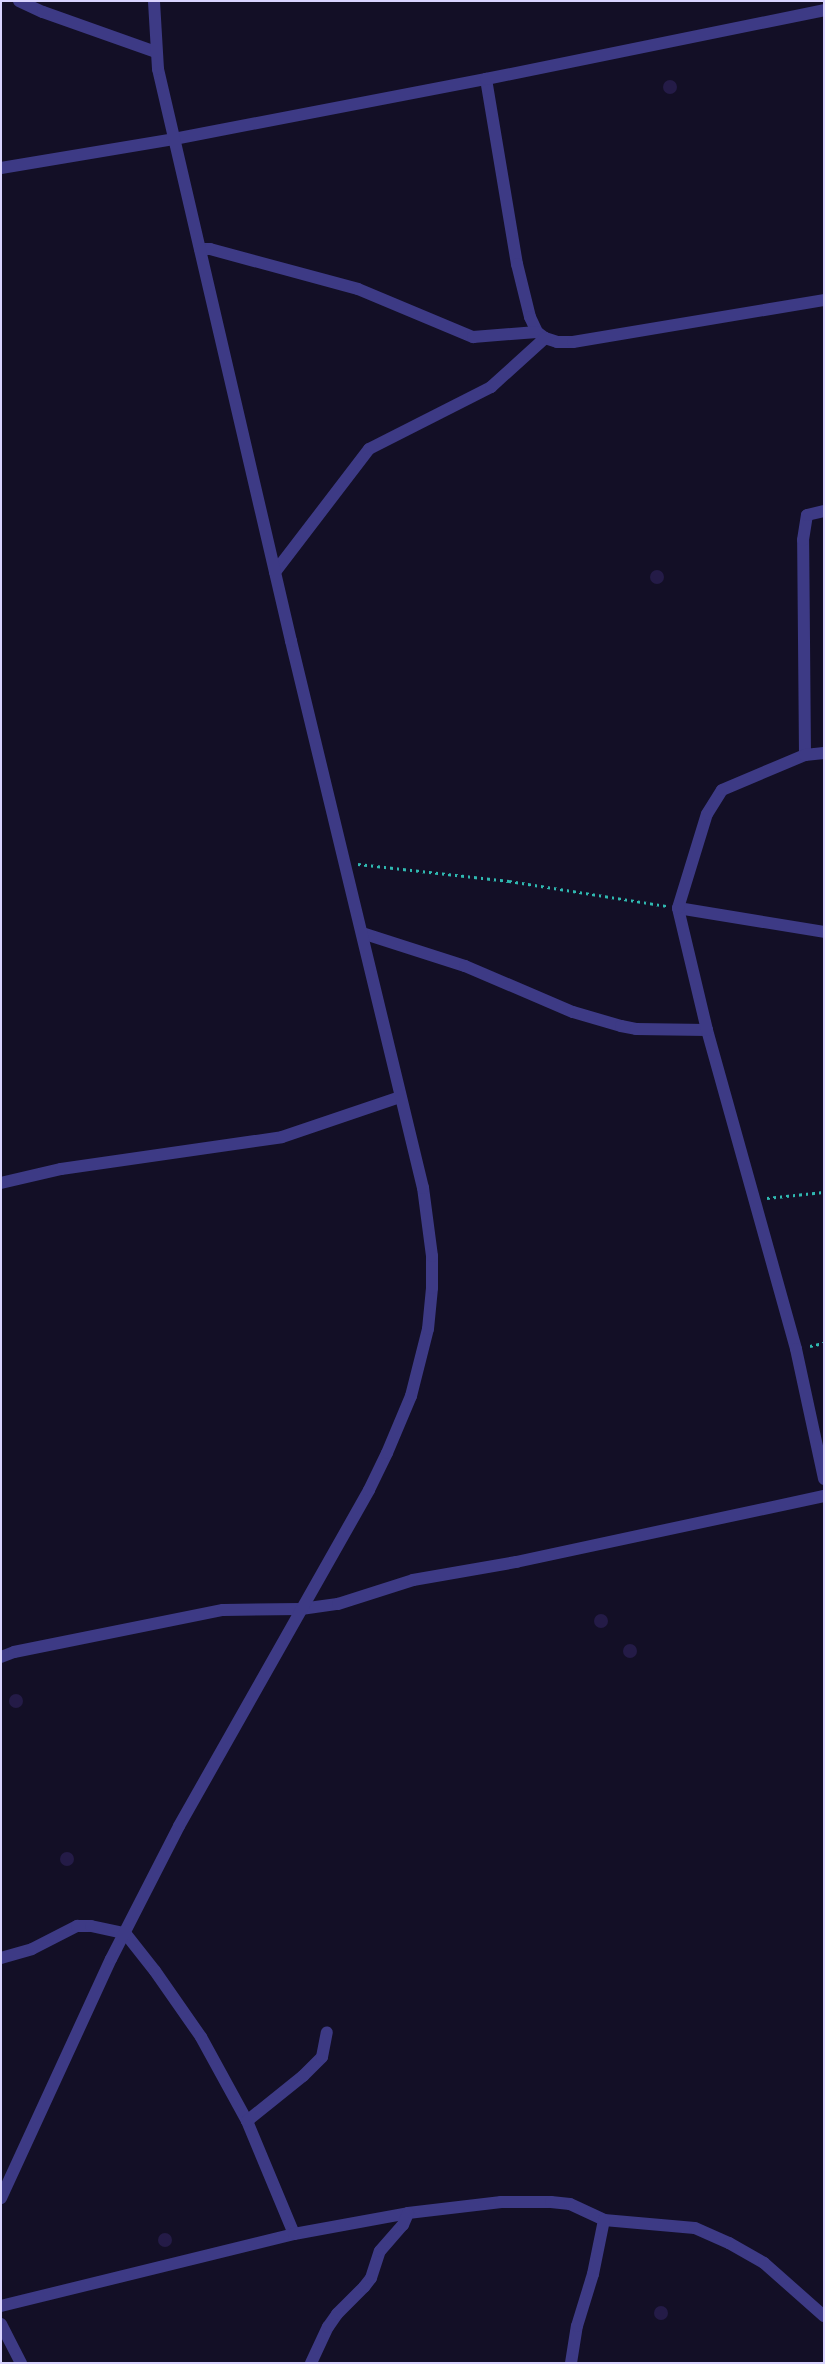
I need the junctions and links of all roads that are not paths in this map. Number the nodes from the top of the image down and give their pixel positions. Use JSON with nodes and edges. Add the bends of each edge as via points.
{"nodes":[{"id":1,"x":19,"y":1,"type":"edge"},
{"id":2,"x":154,"y":1,"type":"edge"},
{"id":3,"x":824,"y":10,"type":"edge"},
{"id":4,"x":156,"y":52,"type":"junction"},
{"id":5,"x":486,"y":79,"type":"junction"},
{"id":6,"x":174,"y":138,"type":"junction"},
{"id":7,"x":1,"y":168,"type":"edge"},
{"id":8,"x":200,"y":248,"type":"junction"},
{"id":9,"x":824,"y":300,"type":"edge"},
{"id":10,"x":541,"y":335,"type":"junction"},
{"id":11,"x":824,"y":511,"type":"edge"},
{"id":12,"x":275,"y":572,"type":"junction"},
{"id":13,"x":824,"y":753,"type":"edge"},
{"id":14,"x":805,"y":755,"type":"junction"},
{"id":15,"x":678,"y":908,"type":"junction"},
{"id":16,"x":824,"y":932,"type":"edge"},
{"id":17,"x":362,"y":933,"type":"junction"},
{"id":18,"x":707,"y":1030,"type":"junction"},
{"id":19,"x":400,"y":1097,"type":"junction"},
{"id":20,"x":1,"y":1183,"type":"edge"},
{"id":21,"x":824,"y":1479,"type":"edge"},
{"id":22,"x":824,"y":1496,"type":"edge"},
{"id":23,"x":301,"y":1608,"type":"junction"},
{"id":24,"x":1,"y":1657,"type":"edge"},
{"id":25,"x":125,"y":1933,"type":"junction"},
{"id":26,"x":1,"y":1958,"type":"edge"},
{"id":27,"x":327,"y":2032,"type":"dead end"},
{"id":28,"x":247,"y":2121,"type":"junction"},
{"id":29,"x":1,"y":2198,"type":"edge"},
{"id":30,"x":408,"y":2213,"type":"junction"},
{"id":31,"x":604,"y":2220,"type":"junction"},
{"id":32,"x":294,"y":2234,"type":"junction"},
{"id":33,"x":1,"y":2306,"type":"edge"},
{"id":34,"x":824,"y":2316,"type":"edge"},
{"id":35,"x":1,"y":2324,"type":"edge"},
{"id":36,"x":21,"y":2363,"type":"edge"},
{"id":37,"x":311,"y":2363,"type":"edge"},
{"id":38,"x":571,"y":2363,"type":"edge"}],
"edges":[{"from":1,"to":4,"type":"street"},
{"from":2,"to":4,"type":"street"},
{"from":3,"to":5,"type":"street"},
{"from":4,"to":6,"type":"street"},
{"from":5,"to":6,"type":"street"},
{"from":5,"to":10,"type":"street","via":[[517,264],[530,318]]},
{"from":6,"to":7,"type":"street"},
{"from":6,"to":8,"type":"street"},
{"from":8,"to":10,"type":"street","via":[[358,289],[473,337]]},
{"from":8,"to":12,"type":"street"},
{"from":9,"to":10,"type":"street","via":[[582,341],[557,342]]},
{"from":10,"to":12,"type":"street","via":[[491,387],[369,449]]},
{"from":11,"to":14,"type":"street","via":[[807,515],[803,540]]},
{"from":12,"to":17,"type":"street"},
{"from":13,"to":14,"type":"street"},
{"from":14,"to":15,"type":"street","via":[[722,790],[707,814]]},
{"from":15,"to":16,"type":"street"},
{"from":15,"to":18,"type":"street"},
{"from":17,"to":18,"type":"street","via":[[465,966],[573,1012],[621,1026]]},
{"from":17,"to":19,"type":"street"},
{"from":18,"to":21,"type":"street","via":[[796,1349]]},
{"from":19,"to":20,"type":"street","via":[[282,1137],[61,1169]]},
{"from":19,"to":23,"type":"street","via":[[422,1188],[432,1256],[428,1329],[411,1396],[387,1452],[369,1490]]},
{"from":22,"to":23,"type":"street","via":[[516,1562],[413,1580],[338,1604]]},
{"from":23,"to":24,"type":"street","via":[[224,1610]]},
{"from":23,"to":25,"type":"street","via":[[179,1826]]},
{"from":25,"to":26,"type":"street","via":[[77,1926],[32,1949]]},
{"from":25,"to":28,"type":"street","via":[[201,2037]]},
{"from":25,"to":29,"type":"street"},
{"from":27,"to":28,"type":"street","via":[[322,2057]]},
{"from":28,"to":32,"type":"street"},
{"from":30,"to":31,"type":"street","via":[[501,2202],[551,2202],[570,2204]]},
{"from":30,"to":32,"type":"street"},
{"from":30,"to":37,"type":"street","via":[[403,2225],[380,2251],[364,2287],[336,2314]]},
{"from":31,"to":34,"type":"street","via":[[696,2228],[764,2263]]},
{"from":31,"to":38,"type":"street"},
{"from":32,"to":33,"type":"street"},
{"from":35,"to":36,"type":"street"}]}
